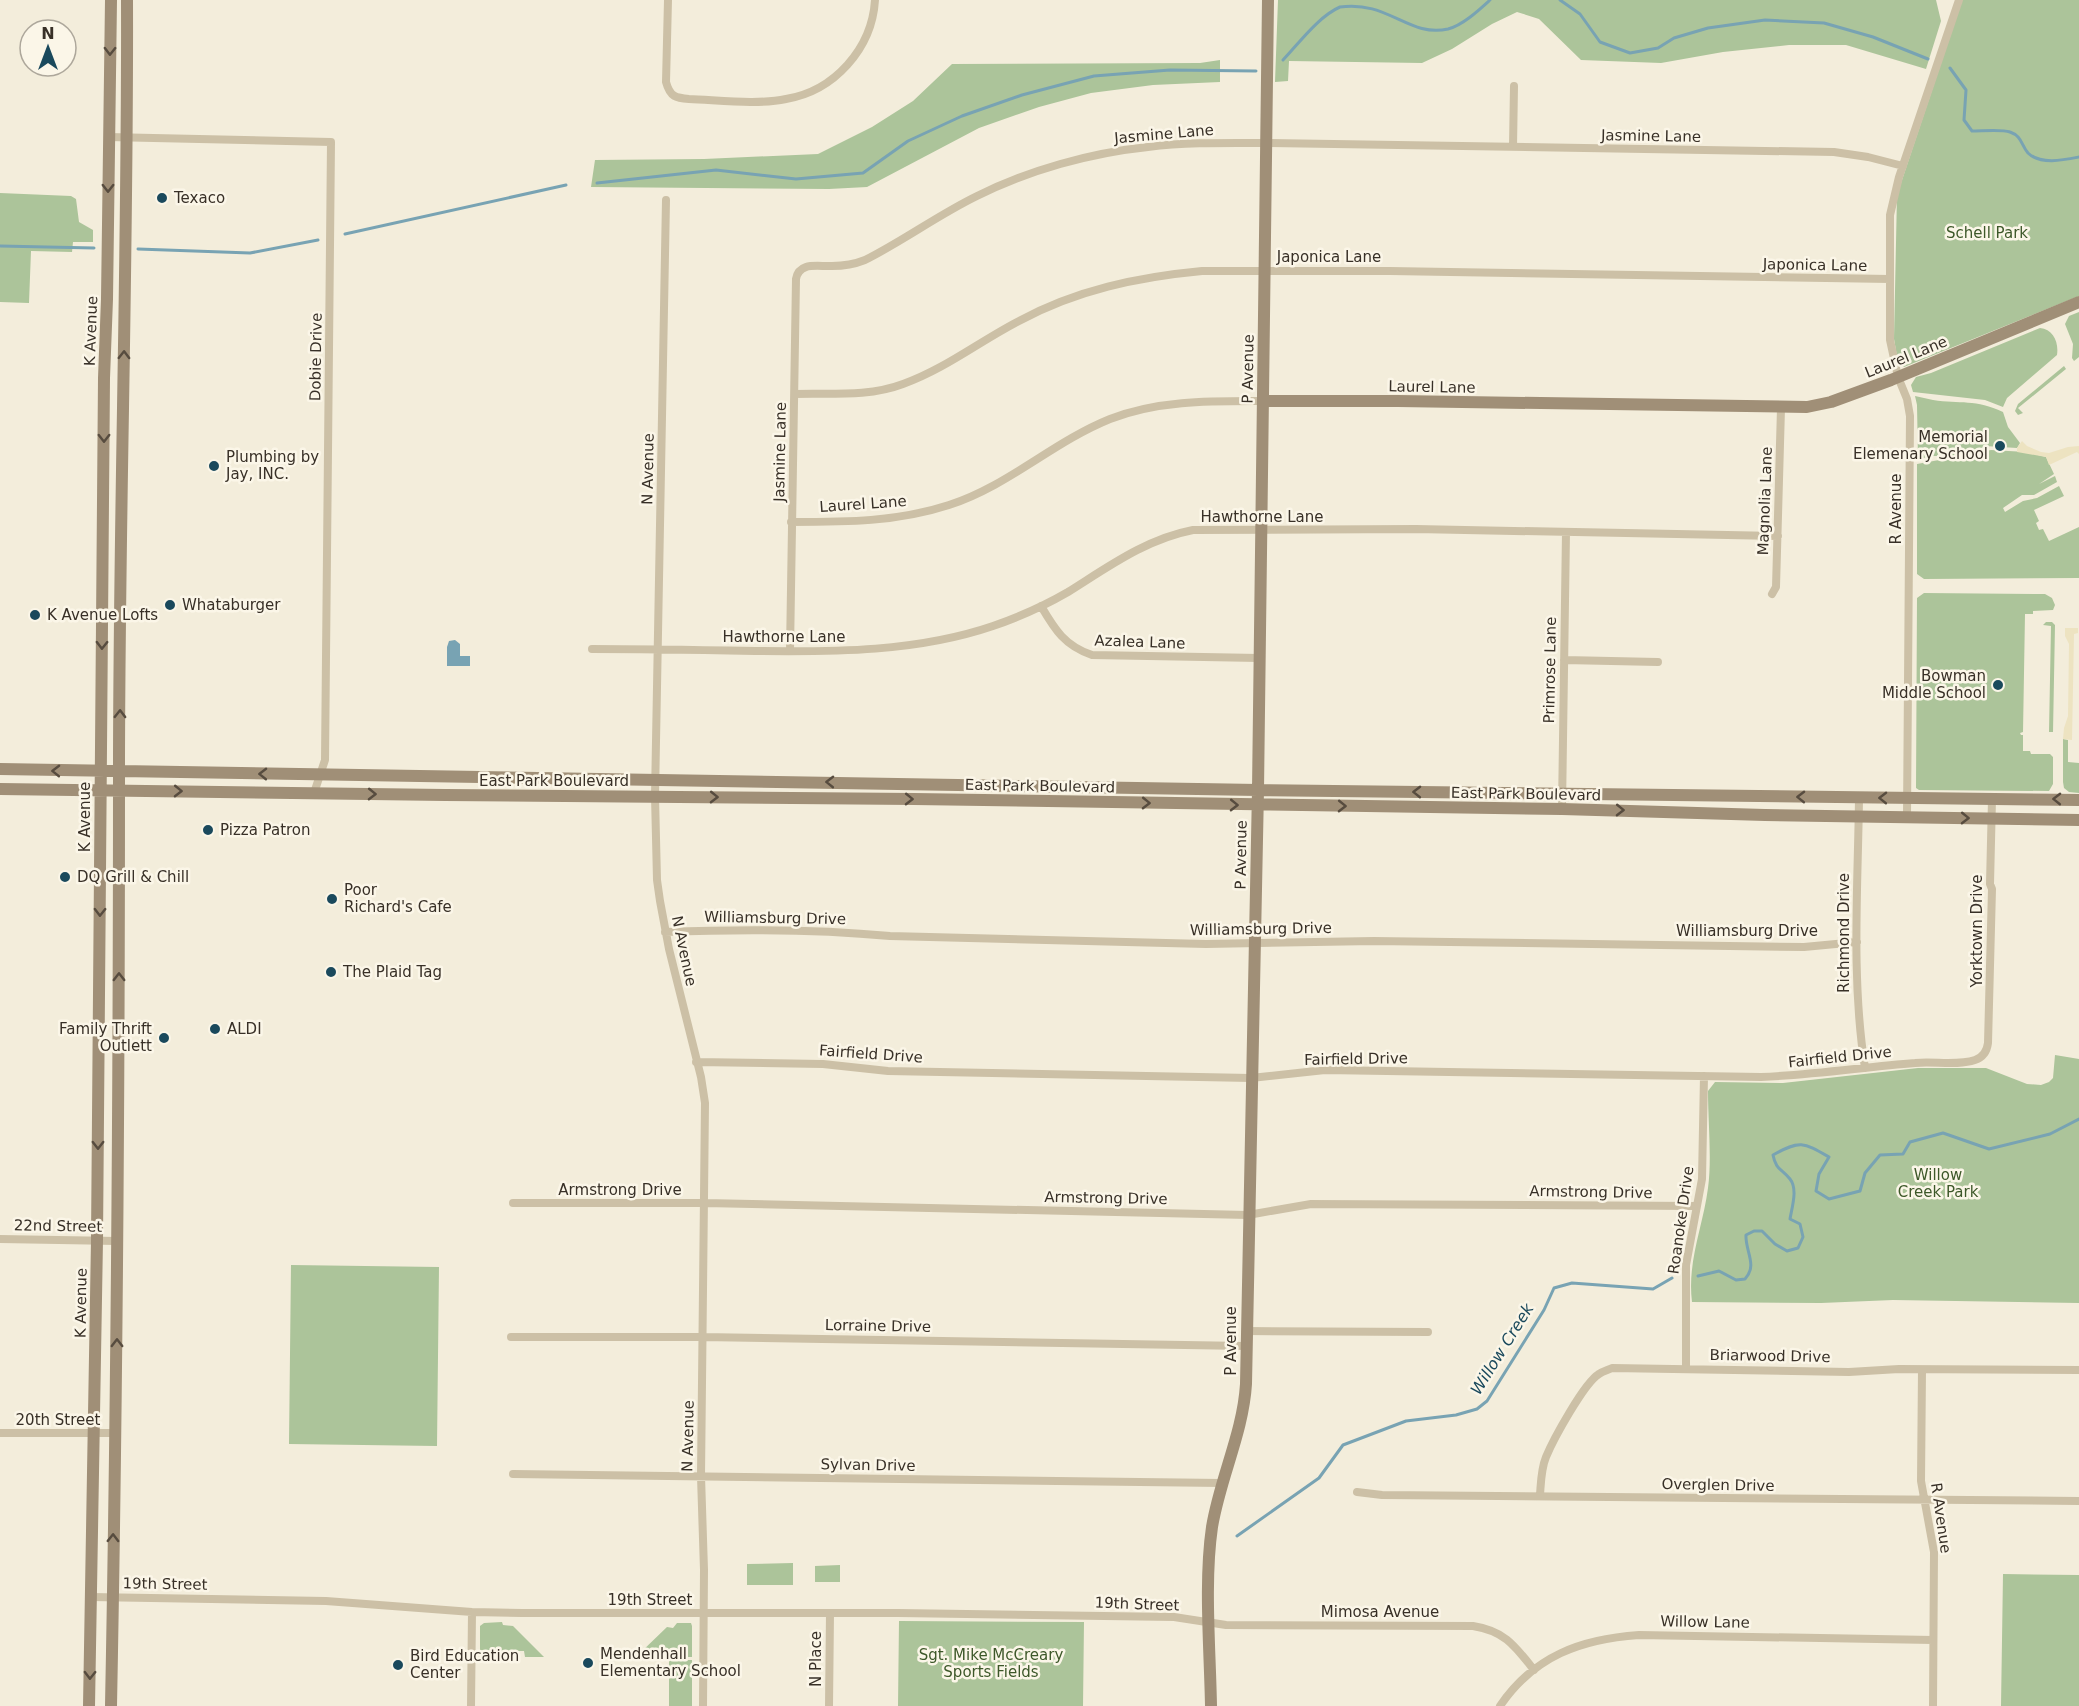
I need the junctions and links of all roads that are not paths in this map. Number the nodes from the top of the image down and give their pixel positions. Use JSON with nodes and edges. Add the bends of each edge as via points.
{"nodes":[{"id":1,"x":111,"y":0,"type":"edge"},
{"id":2,"x":126,"y":0,"type":"edge"},
{"id":3,"x":668,"y":0,"type":"edge"},
{"id":4,"x":875,"y":0,"type":"edge"},
{"id":5,"x":1268,"y":0,"type":"edge"},
{"id":6,"x":1959,"y":0,"type":"edge"},
{"id":7,"x":1514,"y":86,"type":"dead end"},
{"id":8,"x":108,"y":138,"type":"junction"},
{"id":9,"x":128,"y":138,"type":"junction"},
{"id":10,"x":1267,"y":143,"type":"junction"},
{"id":11,"x":1513,"y":147,"type":"junction"},
{"id":12,"x":1903,"y":166,"type":"junction"},
{"id":13,"x":666,"y":200,"type":"dead end"},
{"id":14,"x":1265,"y":271,"type":"junction"},
{"id":15,"x":107,"y":275,"type":"junction"},
{"id":16,"x":125,"y":275,"type":"junction"},
{"id":17,"x":1890,"y":279,"type":"junction"},
{"id":18,"x":2079,"y":302,"type":"edge"},
{"id":19,"x":1898,"y":377,"type":"junction"},
{"id":20,"x":795,"y":394,"type":"junction"},
{"id":21,"x":104,"y":398,"type":"junction"},
{"id":22,"x":123,"y":398,"type":"junction"},
{"id":23,"x":1263,"y":401,"type":"junction"},
{"id":24,"x":1781,"y":408,"type":"junction"},
{"id":25,"x":791,"y":522,"type":"junction"},
{"id":26,"x":1260,"y":530,"type":"junction"},
{"id":27,"x":1566,"y":532,"type":"junction"},
{"id":28,"x":1778,"y":536,"type":"junction"},
{"id":29,"x":104,"y":545,"type":"junction"},
{"id":30,"x":122,"y":545,"type":"junction"},
{"id":31,"x":1772,"y":594,"type":"dead end"},
{"id":32,"x":1041,"y":606,"type":"junction"},
{"id":33,"x":592,"y":649,"type":"dead end"},
{"id":34,"x":658,"y":650,"type":"junction"},
{"id":35,"x":790,"y":651,"type":"junction"},
{"id":36,"x":1259,"y":658,"type":"junction"},
{"id":37,"x":1564,"y":660,"type":"junction"},
{"id":38,"x":1658,"y":662,"type":"dead end"},
{"id":39,"x":0,"y":770,"type":"edge"},
{"id":40,"x":101,"y":772,"type":"junction"},
{"id":41,"x":119,"y":773,"type":"junction"},
{"id":42,"x":321,"y":775,"type":"junction"},
{"id":43,"x":656,"y":779,"type":"junction"},
{"id":44,"x":0,"y":789,"type":"edge"},
{"id":45,"x":101,"y":790,"type":"junction"},
{"id":46,"x":119,"y":790,"type":"junction"},
{"id":47,"x":1258,"y":790,"type":"junction"},
{"id":48,"x":314,"y":793,"type":"junction"},
{"id":49,"x":1562,"y":794,"type":"junction"},
{"id":50,"x":655,"y":796,"type":"junction"},
{"id":51,"x":1765,"y":797,"type":"junction"},
{"id":52,"x":1859,"y":798,"type":"junction"},
{"id":53,"x":1907,"y":798,"type":"junction"},
{"id":54,"x":1992,"y":799,"type":"junction"},
{"id":55,"x":2079,"y":800,"type":"edge"},
{"id":56,"x":1257,"y":805,"type":"junction"},
{"id":57,"x":1562,"y":809,"type":"junction"},
{"id":58,"x":1765,"y":815,"type":"junction"},
{"id":59,"x":1859,"y":817,"type":"junction"},
{"id":60,"x":1907,"y":817,"type":"junction"},
{"id":61,"x":1992,"y":819,"type":"junction"},
{"id":62,"x":2079,"y":820,"type":"edge"},
{"id":63,"x":665,"y":932,"type":"junction"},
{"id":64,"x":1857,"y":942,"type":"junction"},
{"id":65,"x":1254,"y":943,"type":"junction"},
{"id":66,"x":99,"y":1002,"type":"junction"},
{"id":67,"x":118,"y":1002,"type":"junction"},
{"id":68,"x":1978,"y":1059,"type":"joint"},
{"id":69,"x":696,"y":1062,"type":"junction"},
{"id":70,"x":1865,"y":1068,"type":"junction"},
{"id":71,"x":1704,"y":1076,"type":"junction"},
{"id":72,"x":1251,"y":1078,"type":"junction"},
{"id":73,"x":118,"y":1098,"type":"junction"},
{"id":74,"x":98,"y":1099,"type":"junction"},
{"id":75,"x":513,"y":1203,"type":"dead end"},
{"id":76,"x":705,"y":1203,"type":"junction"},
{"id":77,"x":1697,"y":1206,"type":"junction"},
{"id":78,"x":1248,"y":1215,"type":"junction"},
{"id":79,"x":0,"y":1239,"type":"edge"},
{"id":80,"x":97,"y":1240,"type":"junction"},
{"id":81,"x":117,"y":1241,"type":"junction"},
{"id":82,"x":1246,"y":1331,"type":"junction"},
{"id":83,"x":1428,"y":1332,"type":"dead end"},
{"id":84,"x":511,"y":1337,"type":"dead end"},
{"id":85,"x":702,"y":1337,"type":"junction"},
{"id":86,"x":1246,"y":1346,"type":"junction"},
{"id":87,"x":1686,"y":1368,"type":"junction"},
{"id":88,"x":1922,"y":1370,"type":"junction"},
{"id":89,"x":2079,"y":1370,"type":"edge"},
{"id":90,"x":0,"y":1433,"type":"edge"},
{"id":91,"x":94,"y":1433,"type":"junction"},
{"id":92,"x":117,"y":1433,"type":"junction"},
{"id":93,"x":513,"y":1474,"type":"dead end"},
{"id":94,"x":700,"y":1476,"type":"junction"},
{"id":95,"x":1222,"y":1484,"type":"junction"},
{"id":96,"x":1357,"y":1492,"type":"dead end"},
{"id":97,"x":1540,"y":1495,"type":"junction"},
{"id":98,"x":1924,"y":1499,"type":"junction"},
{"id":99,"x":2079,"y":1501,"type":"edge"},
{"id":100,"x":112,"y":1596,"type":"junction"},
{"id":101,"x":91,"y":1597,"type":"junction"},
{"id":102,"x":472,"y":1612,"type":"junction"},
{"id":103,"x":830,"y":1613,"type":"junction"},
{"id":104,"x":704,"y":1614,"type":"junction"},
{"id":105,"x":1210,"y":1622,"type":"junction"},
{"id":106,"x":1933,"y":1640,"type":"junction"},
{"id":107,"x":1534,"y":1670,"type":"junction"},
{"id":108,"x":89,"y":1706,"type":"edge"},
{"id":109,"x":111,"y":1706,"type":"edge"},
{"id":110,"x":471,"y":1706,"type":"edge"},
{"id":111,"x":704,"y":1706,"type":"edge"},
{"id":112,"x":830,"y":1706,"type":"edge"},
{"id":113,"x":1211,"y":1706,"type":"edge"},
{"id":114,"x":1500,"y":1706,"type":"edge"},
{"id":115,"x":1933,"y":1706,"type":"edge"}],
"edges":[{"from":1,"to":8,"type":"main road","name":"K Avenue","one_way":true},
{"from":2,"to":9,"type":"main road"},
{"from":3,"to":4,"type":"street","via":[[666,73],[668,89],[675,98],[775,101],[802,95],[826,83],[849,63],[870,29]]},
{"from":5,"to":10,"type":"main road","name":"P Avenue"},
{"from":6,"to":12,"type":"street","name":"R Avenue"},
{"from":7,"to":11,"type":"street"},
{"from":8,"to":9,"type":"street","name":"Dobie Drive"},
{"from":8,"to":15,"type":"main road","name":"K Avenue","one_way":true},
{"from":9,"to":16,"type":"main road"},
{"from":9,"to":42,"type":"street","name":"Dobie Drive","via":[[331,142],[326,713]]},
{"from":10,"to":11,"type":"street","name":"Jasmine Lane"},
{"from":10,"to":14,"type":"main road","name":"P Avenue"},
{"from":10,"to":20,"type":"street","name":"Jasmine Lane","via":[[1149,146],[1041,170],[976,196],[865,260],[801,268],[796,279]]},
{"from":11,"to":12,"type":"street","name":"Jasmine Lane","via":[[1834,152]]},
{"from":12,"to":17,"type":"street","name":"R Avenue","via":[[1890,215]]},
{"from":13,"to":34,"type":"street","name":"N Avenue"},
{"from":14,"to":17,"type":"street","name":"Japonica Lane"},
{"from":14,"to":20,"type":"street","name":"Japonica Lane","via":[[1180,273],[1103,287],[1021,319],[943,366],[901,385],[871,392]]},
{"from":14,"to":23,"type":"main road","name":"P Avenue"},
{"from":15,"to":16,"type":"main road"},
{"from":15,"to":21,"type":"main road","name":"K Avenue"},
{"from":22,"to":16,"type":"main road","one_way":true},
{"from":17,"to":19,"type":"street","name":"R Avenue","via":[[1890,340]]},
{"from":18,"to":19,"type":"main road","name":"Laurel Lane"},
{"from":19,"to":24,"type":"main road","name":"Laurel Lane","via":[[1831,402]]},
{"from":19,"to":53,"type":"street","name":"R Avenue","via":[[1910,416]]},
{"from":20,"to":25,"type":"street","name":"Jasmine Lane"},
{"from":21,"to":22,"type":"main road"},
{"from":21,"to":29,"type":"main road","name":"K Avenue","one_way":true},
{"from":22,"to":30,"type":"main road"},
{"from":23,"to":24,"type":"main road","name":"Laurel Lane"},
{"from":23,"to":25,"type":"street","name":"Laurel Lane","via":[[1191,402],[1110,419],[985,490],[914,515],[871,521]]},
{"from":23,"to":26,"type":"main road","name":"P Avenue"},
{"from":24,"to":28,"type":"street","name":"Magnolia Lane"},
{"from":25,"to":35,"type":"street","name":"Jasmine Lane"},
{"from":26,"to":27,"type":"street","name":"Hawthorne Lane"},
{"from":26,"to":32,"type":"street","name":"Hawthorne Lane","via":[[1193,530],[1171,535],[1136,549]]},
{"from":26,"to":36,"type":"main road","name":"P Avenue"},
{"from":27,"to":28,"type":"street","name":"Hawthorne Lane"},
{"from":27,"to":37,"type":"street","name":"Primrose Lane"},
{"from":28,"to":31,"type":"street","name":"Magnolia Lane","via":[[1776,587]]},
{"from":29,"to":30,"type":"main road"},
{"from":29,"to":40,"type":"main road","name":"K Avenue","one_way":true},
{"from":41,"to":30,"type":"main road","one_way":true},
{"from":32,"to":35,"type":"street","name":"Hawthorne Lane","via":[[983,629],[907,646]]},
{"from":32,"to":36,"type":"street","name":"Azalea Lane","via":[[1066,642],[1092,655]]},
{"from":33,"to":34,"type":"street","name":"Hawthorne Lane"},
{"from":34,"to":35,"type":"street","name":"Hawthorne Lane"},
{"from":34,"to":43,"type":"street","name":"N Avenue"},
{"from":36,"to":47,"type":"main road","name":"P Avenue"},
{"from":37,"to":38,"type":"street"},
{"from":37,"to":49,"type":"street","name":"Primrose Lane"},
{"from":40,"to":39,"type":"main road","name":"East Park Boulevard","one_way":true},
{"from":40,"to":41,"type":"main road","name":"East Park Boulevard"},
{"from":40,"to":45,"type":"main road","name":"K Avenue"},
{"from":42,"to":41,"type":"main road","name":"East Park Boulevard","one_way":true},
{"from":41,"to":46,"type":"main road"},
{"from":42,"to":43,"type":"main road","name":"East Park Boulevard"},
{"from":42,"to":48,"type":"street","name":"Dobie Drive"},
{"from":47,"to":43,"type":"main road","name":"East Park Boulevard","one_way":true},
{"from":43,"to":50,"type":"street","name":"N Avenue"},
{"from":44,"to":45,"type":"main road","name":"East Park Boulevard"},
{"from":45,"to":46,"type":"main road","name":"East Park Boulevard"},
{"from":45,"to":66,"type":"main road","name":"K Avenue","one_way":true},
{"from":46,"to":48,"type":"main road","name":"East Park Boulevard","one_way":true},
{"from":67,"to":46,"type":"main road","one_way":true},
{"from":49,"to":47,"type":"main road","name":"East Park Boulevard","one_way":true},
{"from":47,"to":56,"type":"main road","name":"P Avenue"},
{"from":48,"to":50,"type":"main road","name":"East Park Boulevard","one_way":true},
{"from":49,"to":51,"type":"main road","name":"East Park Boulevard"},
{"from":49,"to":57,"type":"street","name":"Primrose Lane"},
{"from":50,"to":56,"type":"main road","name":"East Park Boulevard","one_way":true},
{"from":50,"to":63,"type":"street","name":"N Avenue","via":[[657,880]]},
{"from":52,"to":51,"type":"main road","name":"East Park Boulevard","one_way":true},
{"from":51,"to":58,"type":"main road"},
{"from":53,"to":52,"type":"main road","name":"East Park Boulevard","one_way":true},
{"from":52,"to":59,"type":"street","name":"Richmond Drive"},
{"from":53,"to":54,"type":"main road","name":"East Park Boulevard"},
{"from":53,"to":60,"type":"street","name":"R Avenue"},
{"from":55,"to":54,"type":"main road","name":"East Park Boulevard","one_way":true},
{"from":54,"to":61,"type":"street","name":"Yorktown Drive"},
{"from":56,"to":57,"type":"main road","name":"East Park Boulevard","one_way":true},
{"from":56,"to":65,"type":"main road","name":"P Avenue"},
{"from":57,"to":58,"type":"main road","name":"East Park Boulevard","one_way":true},
{"from":58,"to":59,"type":"main road","name":"East Park Boulevard"},
{"from":59,"to":60,"type":"main road","name":"East Park Boulevard"},
{"from":59,"to":64,"type":"street","name":"Richmond Drive"},
{"from":60,"to":61,"type":"main road","name":"East Park Boulevard","one_way":true},
{"from":61,"to":62,"type":"main road","name":"East Park Boulevard"},
{"from":61,"to":68,"type":"street","name":"Yorktown Drive","via":[[1988,1042]]},
{"from":63,"to":65,"type":"street","name":"Williamsburg Drive","via":[[727,930]]},
{"from":63,"to":69,"type":"street","name":"N Avenue"},
{"from":64,"to":65,"type":"street","name":"Williamsburg Drive","via":[[1804,947]]},
{"from":64,"to":70,"type":"street","name":"Richmond Drive","via":[[1858,1008]]},
{"from":65,"to":72,"type":"main road","name":"P Avenue"},
{"from":66,"to":67,"type":"main road"},
{"from":66,"to":74,"type":"main road","name":"K Avenue"},
{"from":67,"to":73,"type":"main road"},
{"from":68,"to":70,"type":"street","name":"Fairfield Drive"},
{"from":69,"to":72,"type":"street","name":"Fairfield Drive","via":[[823,1064],[888,1071]]},
{"from":69,"to":76,"type":"street","name":"N Avenue","via":[[705,1103]]},
{"from":70,"to":71,"type":"street","name":"Fairfield Drive","via":[[1802,1075]]},
{"from":71,"to":72,"type":"street","name":"Fairfield Drive","via":[[1325,1070]]},
{"from":71,"to":77,"type":"street","name":"Roanoke Drive","via":[[1702,1179]]},
{"from":72,"to":78,"type":"main road","name":"P Avenue"},
{"from":73,"to":74,"type":"main road"},
{"from":73,"to":81,"type":"main road"},
{"from":74,"to":80,"type":"main road","name":"K Avenue","one_way":true},
{"from":75,"to":76,"type":"street","name":"Armstrong Drive"},
{"from":76,"to":78,"type":"street","name":"Armstrong Drive"},
{"from":76,"to":85,"type":"street","name":"N Avenue"},
{"from":77,"to":78,"type":"street","name":"Armstrong Drive","via":[[1311,1204]]},
{"from":77,"to":87,"type":"street","name":"Roanoke Drive","via":[[1686,1265]]},
{"from":78,"to":82,"type":"main road","name":"P Avenue"},
{"from":79,"to":80,"type":"street","name":"22nd Street"},
{"from":80,"to":81,"type":"street","name":"22nd Street"},
{"from":80,"to":91,"type":"main road","name":"K Avenue"},
{"from":92,"to":81,"type":"main road","one_way":true},
{"from":82,"to":83,"type":"street"},
{"from":82,"to":86,"type":"main road","name":"P Avenue"},
{"from":84,"to":85,"type":"street","name":"Lorraine Drive"},
{"from":85,"to":86,"type":"street","name":"Lorraine Drive"},
{"from":85,"to":94,"type":"street","name":"N Avenue"},
{"from":86,"to":95,"type":"main road","name":"P Avenue","via":[[1245,1402]]},
{"from":87,"to":88,"type":"street","name":"Briarwood Drive"},
{"from":87,"to":97,"type":"street","name":"Briarwood Drive","via":[[1618,1368],[1598,1374],[1575,1405],[1546,1457]]},
{"from":88,"to":89,"type":"street","name":"Briarwood Drive"},
{"from":88,"to":98,"type":"street","name":"R Avenue"},
{"from":90,"to":91,"type":"street","name":"20th Street"},
{"from":91,"to":92,"type":"street","name":"20th Street"},
{"from":91,"to":101,"type":"main road","name":"K Avenue"},
{"from":100,"to":92,"type":"main road","one_way":true},
{"from":93,"to":94,"type":"street","name":"Sylvan Drive"},
{"from":94,"to":95,"type":"street","name":"Sylvan Drive"},
{"from":94,"to":104,"type":"street","name":"N Avenue"},
{"from":95,"to":105,"type":"main road","name":"P Avenue","via":[[1209,1554]]},
{"from":96,"to":97,"type":"street","name":"Overglen Drive"},
{"from":97,"to":98,"type":"street","name":"Overglen Drive"},
{"from":98,"to":99,"type":"street","name":"Overglen Drive"},
{"from":98,"to":106,"type":"street","name":"R Avenue","via":[[1934,1552]]},
{"from":100,"to":101,"type":"street","name":"19th Street"},
{"from":100,"to":102,"type":"street","name":"19th Street","via":[[326,1601]]},
{"from":100,"to":109,"type":"main road"},
{"from":101,"to":108,"type":"main road","name":"K Avenue","one_way":true},
{"from":102,"to":104,"type":"street","name":"19th Street"},
{"from":102,"to":110,"type":"street"},
{"from":103,"to":104,"type":"street","name":"19th Street"},
{"from":103,"to":105,"type":"street","name":"19th Street","via":[[1162,1617]]},
{"from":103,"to":112,"type":"street","name":"N Place"},
{"from":104,"to":111,"type":"street","name":"N Avenue"},
{"from":105,"to":107,"type":"street","name":"Mimosa Avenue","via":[[1484,1628],[1503,1635]]},
{"from":105,"to":113,"type":"main road","name":"P Avenue"},
{"from":106,"to":107,"type":"street","name":"Willow Lane","via":[[1614,1636],[1573,1647]]},
{"from":106,"to":115,"type":"street","name":"R Avenue"},
{"from":107,"to":114,"type":"street","name":"Willow Lane"}]}
